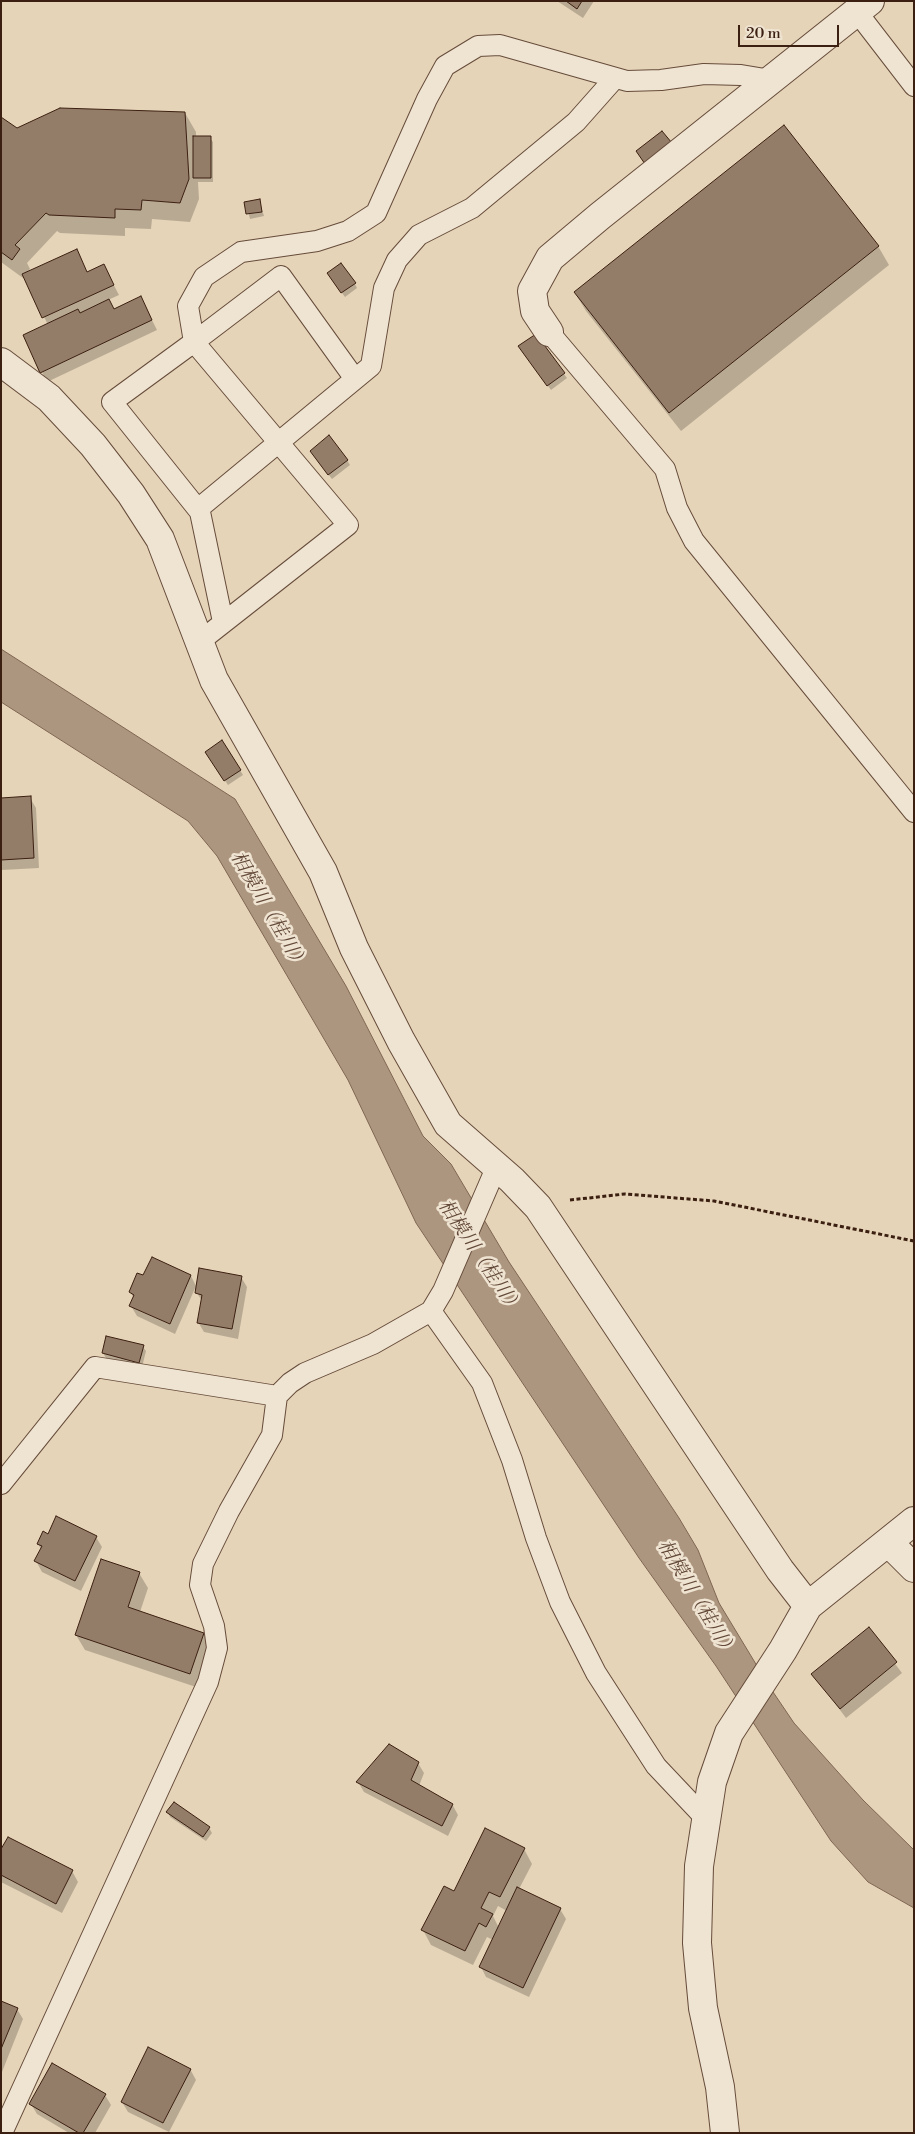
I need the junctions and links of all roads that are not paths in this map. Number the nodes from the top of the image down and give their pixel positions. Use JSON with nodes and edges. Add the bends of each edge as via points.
{"nodes":[{"id":1,"x":864,"y":6,"type":"edge"},
{"id":2,"x":615,"y":78,"type":"junction"},
{"id":3,"x":771,"y":80,"type":"junction"},
{"id":4,"x":914,"y":86,"type":"edge"},
{"id":5,"x":549,"y":332,"type":"joint"},
{"id":6,"x":194,"y":342,"type":"junction"},
{"id":7,"x":1,"y":362,"type":"edge"},
{"id":8,"x":355,"y":380,"type":"junction"},
{"id":9,"x":278,"y":442,"type":"junction"},
{"id":10,"x":198,"y":509,"type":"junction"},
{"id":11,"x":224,"y":622,"type":"junction"},
{"id":12,"x":199,"y":642,"type":"junction"},
{"id":13,"x":914,"y":812,"type":"edge"},
{"id":14,"x":491,"y":1179,"type":"junction"},
{"id":15,"x":432,"y":1311,"type":"junction"},
{"id":16,"x":277,"y":1396,"type":"junction"},
{"id":17,"x":1,"y":1484,"type":"edge"},
{"id":18,"x":914,"y":1522,"type":"edge"},
{"id":19,"x":888,"y":1542,"type":"junction"},
{"id":20,"x":914,"y":1568,"type":"edge"},
{"id":21,"x":808,"y":1606,"type":"junction"},
{"id":22,"x":707,"y":1820,"type":"junction"},
{"id":23,"x":2,"y":2133,"type":"edge"},
{"id":24,"x":725,"y":2133,"type":"edge"}],
"edges":[{"from":1,"to":3,"type":"street"},
{"from":1,"to":4,"type":"lane"},
{"from":2,"to":3,"type":"lane","via":[[626,81],[661,80],[704,74]]},
{"from":2,"to":6,"type":"lane","via":[[500,45],[478,46],[446,66],[427,99],[376,214],[348,231],[317,240],[241,252],[204,277],[188,306]]},
{"from":2,"to":8,"type":"lane","via":[[576,122],[472,208],[418,234],[397,260],[384,288],[371,366]]},
{"from":3,"to":5,"type":"street","via":[[550,258],[532,291],[535,311]]},
{"from":5,"to":13,"type":"lane","via":[[665,469],[677,508],[694,541]]},
{"from":6,"to":8,"type":"lane","via":[[281,276]]},
{"from":6,"to":9,"type":"lane"},
{"from":6,"to":10,"type":"lane","via":[[112,402]]},
{"from":7,"to":12,"type":"street","via":[[48,398],[93,445],[131,494],[160,538]]},
{"from":8,"to":9,"type":"lane"},
{"from":9,"to":10,"type":"lane"},
{"from":9,"to":11,"type":"lane","via":[[348,525]]},
{"from":10,"to":11,"type":"lane"},
{"from":11,"to":12,"type":"lane"},
{"from":12,"to":14,"type":"street","via":[[214,680],[323,872],[354,948],[401,1041],[448,1124]]},
{"from":14,"to":15,"type":"lane"},
{"from":14,"to":21,"type":"street","via":[[512,1180],[538,1208],[780,1570]]},
{"from":15,"to":16,"type":"lane","via":[[373,1344],[305,1373]]},
{"from":15,"to":22,"type":"lane","via":[[482,1383],[560,1602],[596,1673],[656,1766]]},
{"from":16,"to":17,"type":"lane","via":[[95,1367]]},
{"from":16,"to":23,"type":"lane","via":[[272,1435],[203,1564],[200,1585],[214,1626],[217,1648],[208,1682]]},
{"from":18,"to":19,"type":"street"},
{"from":19,"to":20,"type":"street"},
{"from":19,"to":21,"type":"street"},
{"from":21,"to":22,"type":"street","via":[[729,1733],[712,1782]]},
{"from":22,"to":24,"type":"street","via":[[700,1866],[697,1943],[703,2008],[720,2087]]}]}
